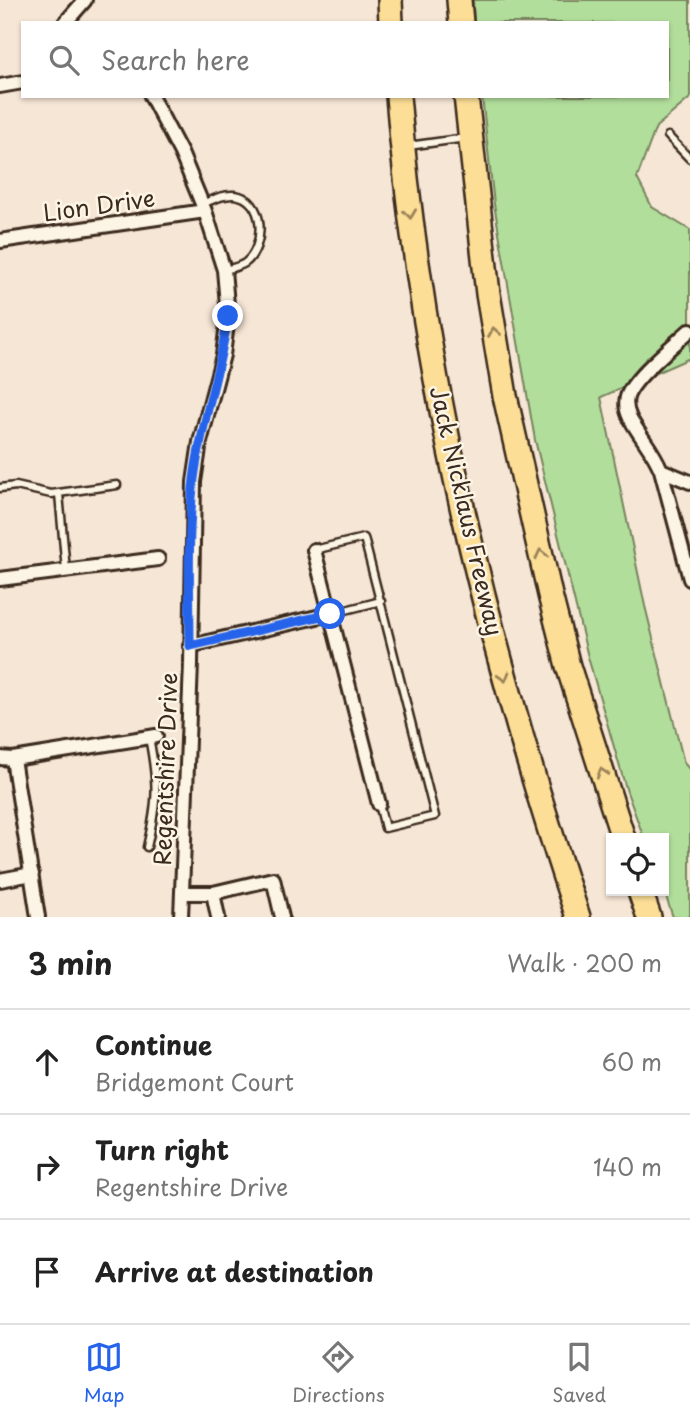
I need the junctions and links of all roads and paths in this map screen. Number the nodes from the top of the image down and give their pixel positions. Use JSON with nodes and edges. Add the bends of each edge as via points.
{"nodes":[{"id":1,"x":85,"y":0,"type":"edge"},
{"id":2,"x":390,"y":0,"type":"edge"},
{"id":3,"x":459,"y":0,"type":"edge"},
{"id":4,"x":67,"y":21,"type":"edge"},
{"id":5,"x":391,"y":21,"type":"edge"},
{"id":6,"x":461,"y":21,"type":"edge"},
{"id":7,"x":21,"y":82,"type":"edge"},
{"id":8,"x":0,"y":86,"type":"edge"},
{"id":9,"x":152,"y":98,"type":"edge"},
{"id":10,"x":398,"y":98,"type":"edge"},
{"id":11,"x":466,"y":98,"type":"edge"},
{"id":12,"x":668,"y":136,"type":"dead end"},
{"id":13,"x":469,"y":138,"type":"junction"},
{"id":14,"x":402,"y":146,"type":"junction"},
{"id":15,"x":690,"y":159,"type":"edge"},
{"id":16,"x":203,"y":208,"type":"junction"},
{"id":17,"x":0,"y":242,"type":"edge"},
{"id":18,"x":224,"y":270,"type":"junction"},
{"id":19,"x":690,"y":330,"type":"edge"},
{"id":20,"x":661,"y":470,"type":"junction"},
{"id":21,"x":690,"y":482,"type":"edge"},
{"id":22,"x":117,"y":485,"type":"dead end"},
{"id":23,"x":0,"y":488,"type":"edge"},
{"id":24,"x":59,"y":494,"type":"junction"},
{"id":25,"x":314,"y":550,"type":"joint"},
{"id":26,"x":158,"y":559,"type":"dead end"},
{"id":27,"x":66,"y":570,"type":"junction"},
{"id":28,"x":0,"y":579,"type":"edge"},
{"id":29,"x":690,"y":579,"type":"edge"},
{"id":30,"x":381,"y":601,"type":"junction"},
{"id":31,"x":330,"y":614,"type":"junction"},
{"id":32,"x":190,"y":646,"type":"junction"},
{"id":33,"x":153,"y":736,"type":"joint"},
{"id":34,"x":6,"y":759,"type":"edge"},
{"id":35,"x":379,"y":804,"type":"joint"},
{"id":36,"x":621,"y":833,"type":"edge"},
{"id":37,"x":147,"y":847,"type":"dead end"},
{"id":38,"x":32,"y":874,"type":"junction"},
{"id":39,"x":0,"y":880,"type":"edge"},
{"id":40,"x":182,"y":893,"type":"junction"},
{"id":41,"x":213,"y":893,"type":"junction"},
{"id":42,"x":642,"y":896,"type":"edge"},
{"id":43,"x":38,"y":917,"type":"edge"},
{"id":44,"x":181,"y":917,"type":"edge"},
{"id":45,"x":218,"y":917,"type":"edge"},
{"id":46,"x":282,"y":917,"type":"edge"},
{"id":47,"x":578,"y":917,"type":"edge"},
{"id":48,"x":649,"y":917,"type":"edge"}],
"edges":[{"from":1,"to":4,"type":"street"},
{"from":2,"to":5,"type":"highway"},
{"from":3,"to":6,"type":"highway"},
{"from":7,"to":8,"type":"street"},
{"from":9,"to":16,"type":"street","name":"Regentshire Drive"},
{"from":10,"to":14,"type":"highway","name":"Jack Nicklaus Freeway"},
{"from":11,"to":13,"type":"highway"},
{"from":12,"to":15,"type":"lane"},
{"from":13,"to":14,"type":"lane"},
{"from":36,"to":13,"type":"highway","one_way":true,"via":[[568,666],[508,409]]},
{"from":14,"to":47,"type":"highway","name":"Jack Nicklaus Freeway","one_way":true,"via":[[423,312],[481,589]]},
{"from":16,"to":17,"type":"street","name":"Lion Drive"},
{"from":16,"to":18,"type":"street","name":"Regentshire Drive"},
{"from":16,"to":18,"type":"lane","via":[[220,197],[238,195],[258,216],[260,237],[254,253],[242,265]]},
{"from":18,"to":32,"type":"street","name":"Regentshire Drive","via":[[228,316],[223,355],[194,482]]},
{"from":19,"to":20,"type":"street","via":[[635,383],[627,397],[631,420]]},
{"from":20,"to":21,"type":"street"},
{"from":20,"to":29,"type":"street"},
{"from":22,"to":24,"type":"lane"},
{"from":23,"to":24,"type":"lane","via":[[16,486]]},
{"from":24,"to":27,"type":"lane"},
{"from":25,"to":30,"type":"lane","via":[[365,538]]},
{"from":25,"to":31,"type":"street"},
{"from":26,"to":27,"type":"street"},
{"from":27,"to":28,"type":"street"},
{"from":30,"to":31,"type":"lane"},
{"from":30,"to":35,"type":"lane","via":[[435,816],[385,828]]},
{"from":31,"to":32,"type":"street"},
{"from":31,"to":35,"type":"street"},
{"from":32,"to":40,"type":"street","name":"Regentshire Drive"},
{"from":33,"to":34,"type":"street"},
{"from":33,"to":37,"type":"lane","via":[[157,806]]},
{"from":34,"to":38,"type":"street"},
{"from":38,"to":39,"type":"street"},
{"from":38,"to":43,"type":"street"},
{"from":40,"to":41,"type":"street"},
{"from":40,"to":44,"type":"street","name":"Regentshire Drive"},
{"from":41,"to":45,"type":"street"},
{"from":41,"to":46,"type":"street","via":[[273,879]]},
{"from":42,"to":48,"type":"highway"}]}
